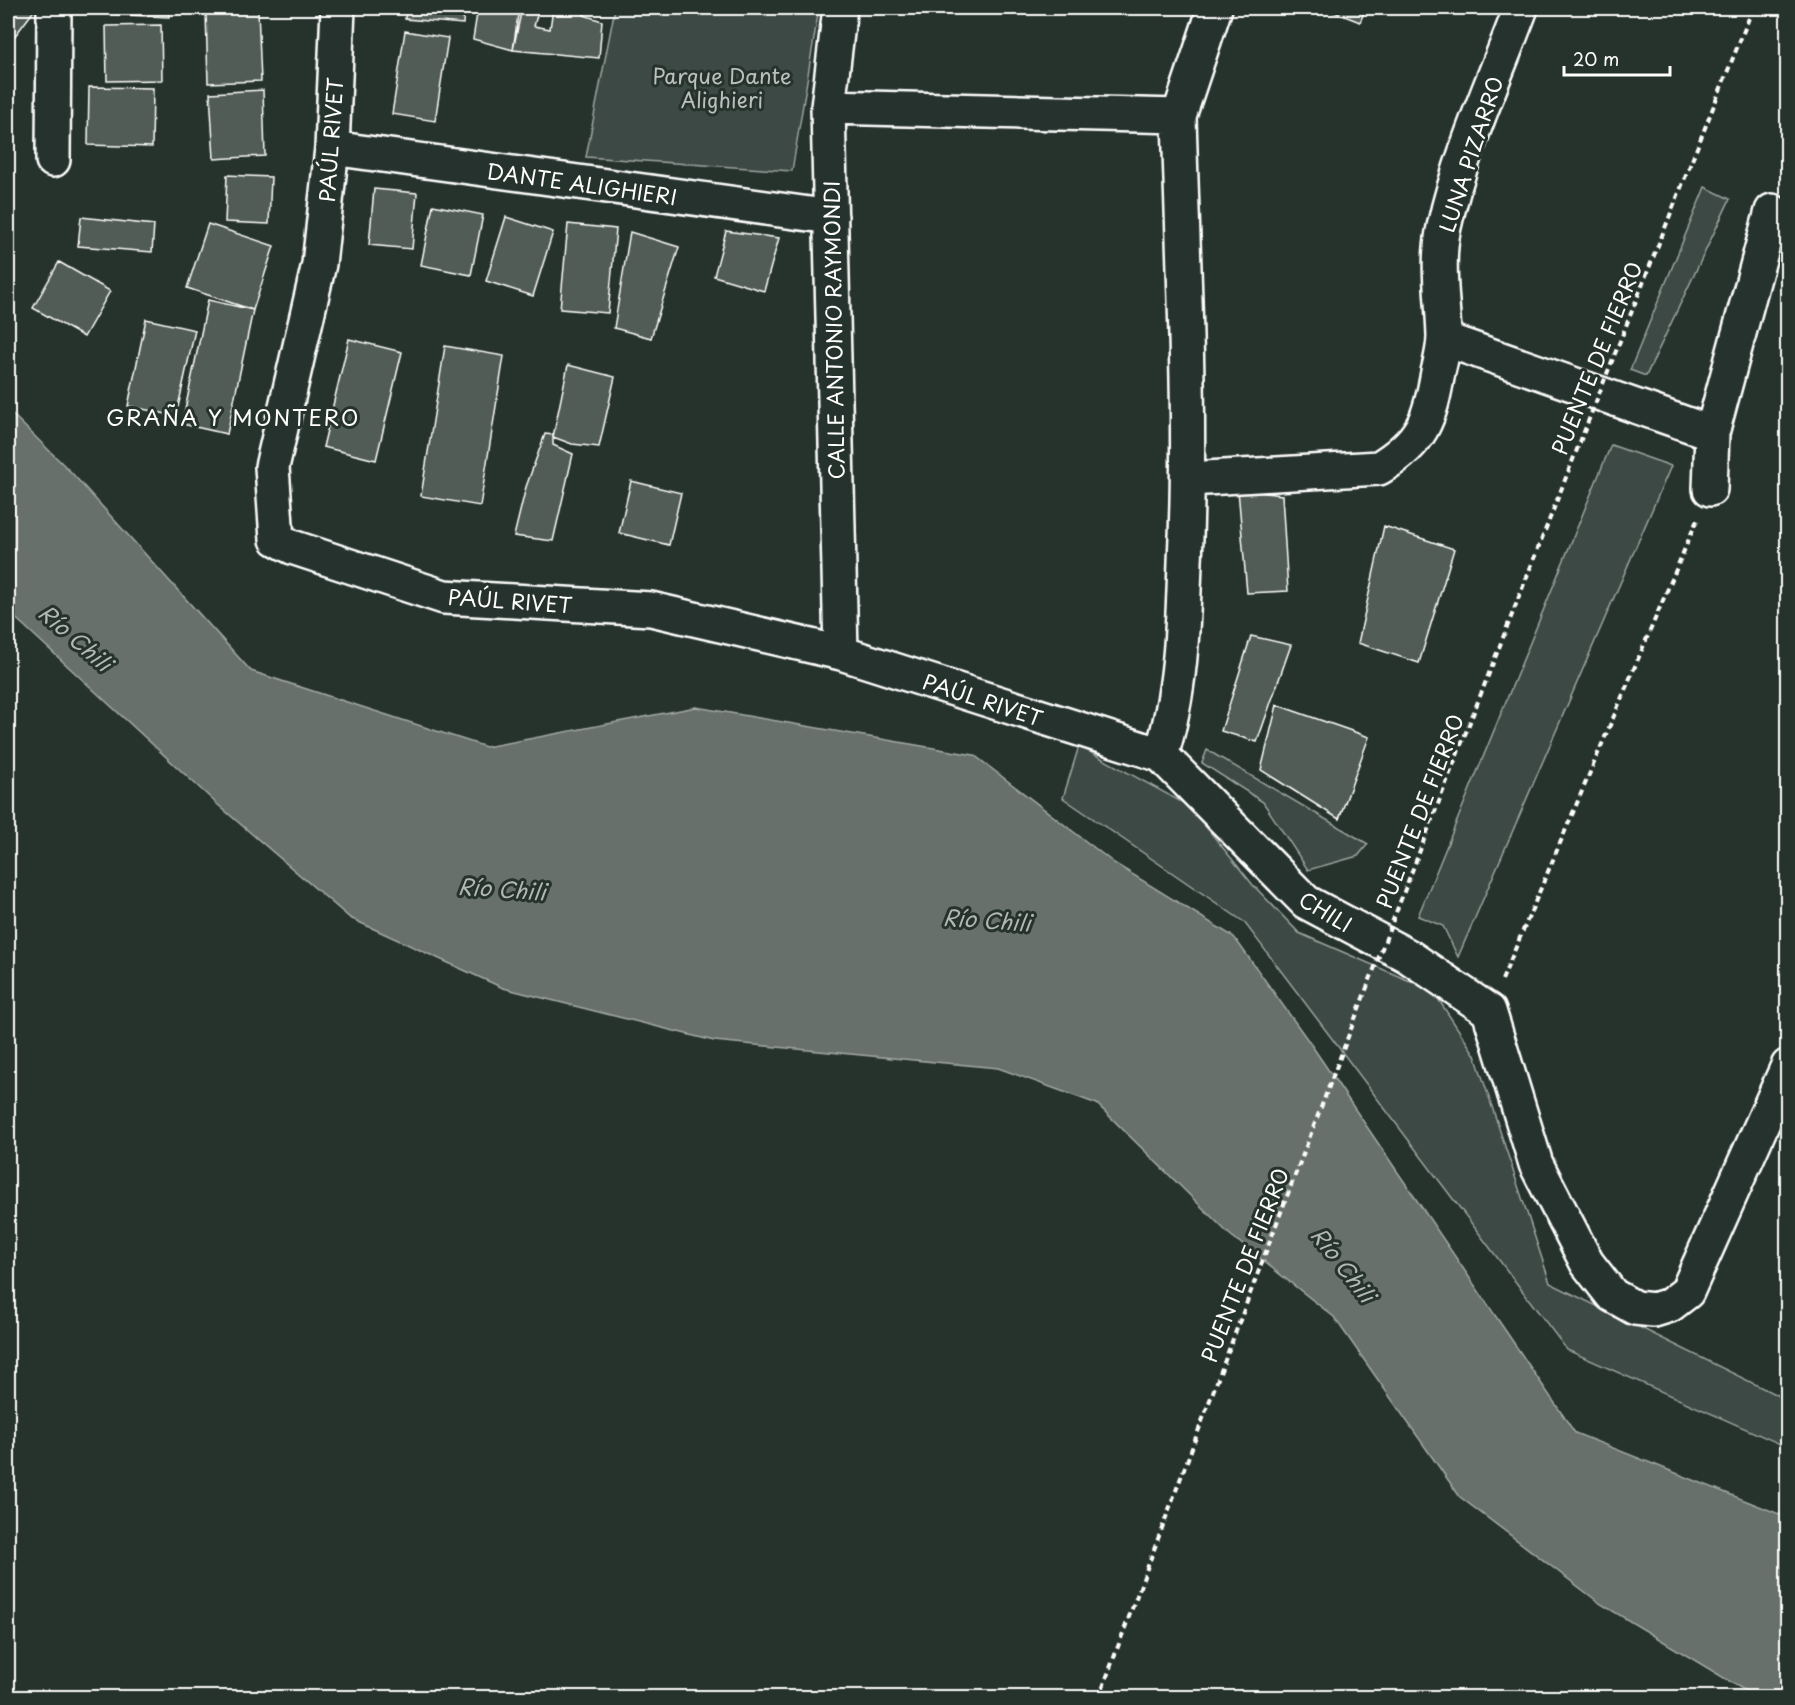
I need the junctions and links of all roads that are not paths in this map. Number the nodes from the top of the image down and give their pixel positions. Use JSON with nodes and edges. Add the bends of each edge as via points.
{"nodes":[{"id":1,"x":54,"y":8,"type":"edge"},
{"id":2,"x":338,"y":8,"type":"edge"},
{"id":3,"x":840,"y":8,"type":"edge"},
{"id":4,"x":1215,"y":8,"type":"edge"},
{"id":5,"x":1521,"y":8,"type":"edge"},
{"id":6,"x":828,"y":107,"type":"junction"},
{"id":7,"x":1179,"y":116,"type":"junction"},
{"id":8,"x":332,"y":148,"type":"junction"},
{"id":9,"x":53,"y":160,"type":"dead end"},
{"id":10,"x":1772,"y":211,"type":"dead end"},
{"id":11,"x":831,"y":218,"type":"junction"},
{"id":12,"x":1444,"y":339,"type":"junction"},
{"id":13,"x":1712,"y":433,"type":"junction"},
{"id":14,"x":1189,"y":479,"type":"junction"},
{"id":15,"x":1710,"y":489,"type":"road end"},
{"id":16,"x":841,"y":654,"type":"junction"},
{"id":17,"x":1161,"y":755,"type":"junction"},
{"id":18,"x":1788,"y":1066,"type":"edge"}],
"edges":[{"from":1,"to":9,"type":"street"},
{"from":2,"to":8,"type":"street","name":"PAÚL RIVET"},
{"from":3,"to":6,"type":"street","name":"CALLE ANTONIO RAYMONDI"},
{"from":4,"to":7,"type":"street"},
{"from":5,"to":12,"type":"street","name":"LUNA PIZARRO","via":[[1444,227],[1439,261]]},
{"from":6,"to":7,"type":"street"},
{"from":6,"to":11,"type":"street","name":"CALLE ANTONIO RAYMONDI"},
{"from":7,"to":14,"type":"street"},
{"from":8,"to":11,"type":"street","name":"DANTE ALIGHIERI"},
{"from":8,"to":16,"type":"street","name":"PAÚL RIVET","via":[[318,264],[272,467],[277,539],[444,597],[651,609]]},
{"from":10,"to":13,"type":"street"},
{"from":11,"to":16,"type":"street","name":"CALLE ANTONIO RAYMONDI"},
{"from":12,"to":13,"type":"street"},
{"from":12,"to":14,"type":"street","name":"LUNA PIZARRO","via":[[1434,397],[1423,428],[1404,453],[1379,468]]},
{"from":13,"to":15,"type":"street"},
{"from":14,"to":17,"type":"street","via":[[1183,624],[1172,722]]},
{"from":16,"to":17,"type":"street","name":"PAÚL RIVET"},
{"from":17,"to":18,"type":"street","name":"CHILI","via":[[1306,902],[1408,956],[1489,1011],[1536,1164],[1587,1263],[1612,1295],[1635,1308],[1654,1310],[1670,1305],[1687,1292]]}]}
